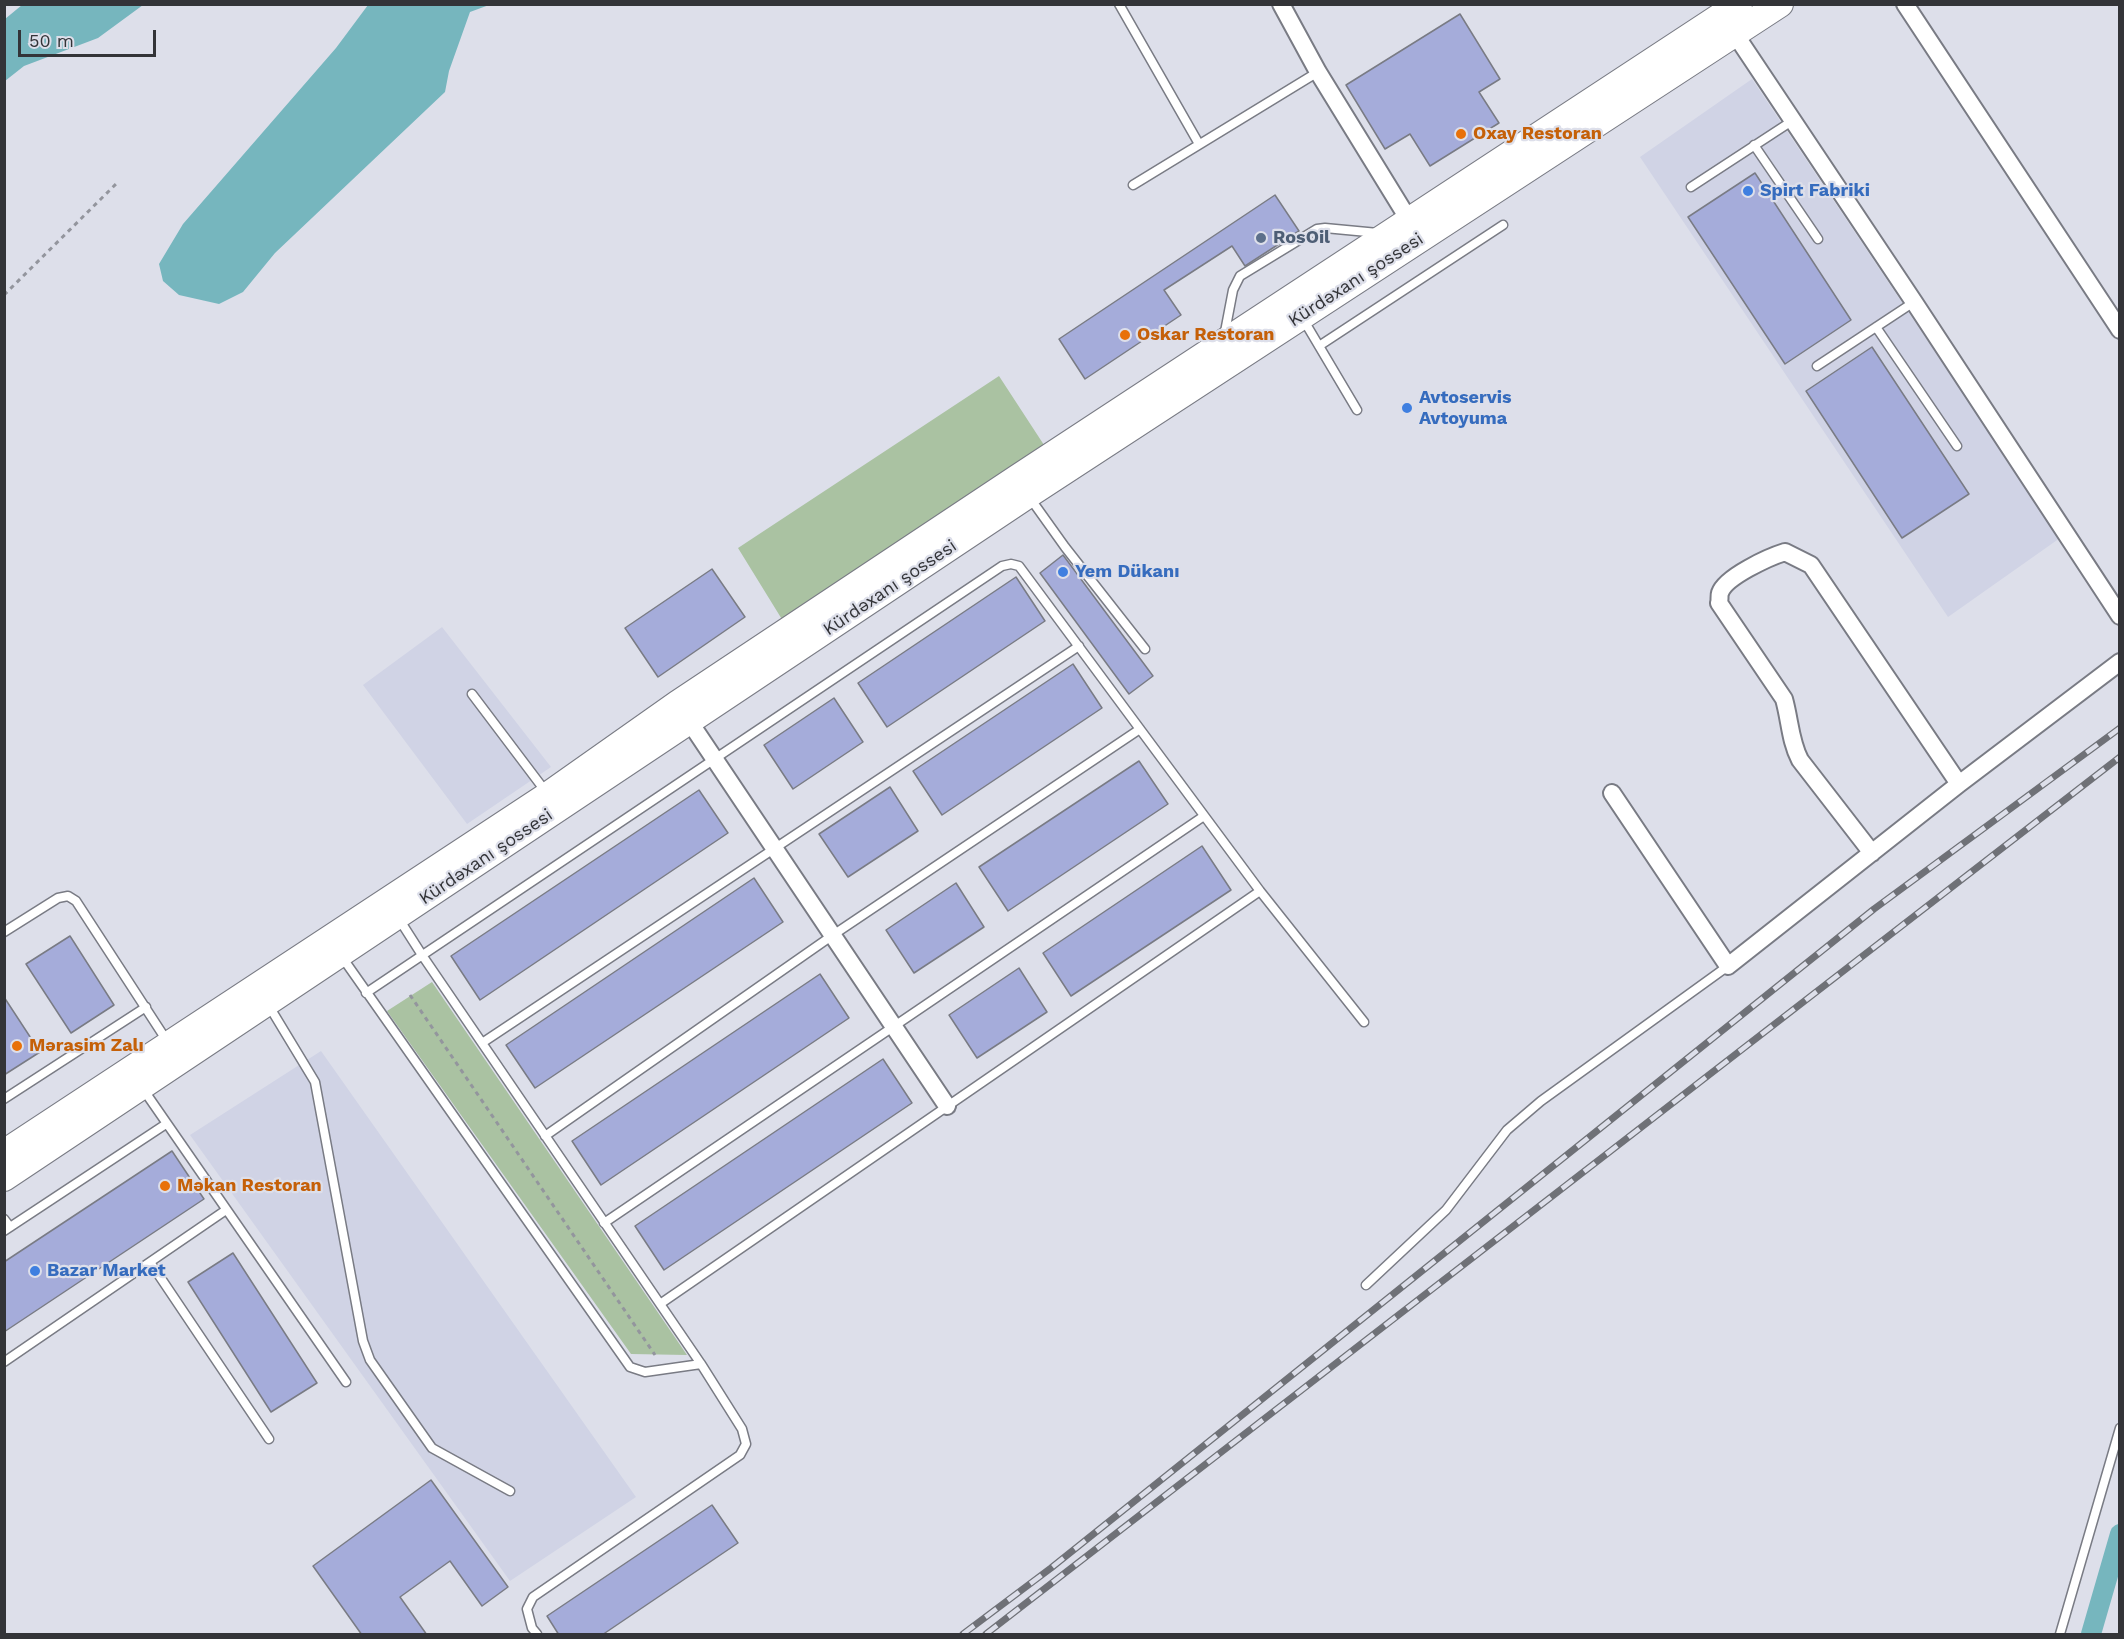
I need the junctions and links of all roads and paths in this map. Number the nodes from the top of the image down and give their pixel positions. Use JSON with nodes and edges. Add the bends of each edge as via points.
{"nodes":[{"id":1,"x":1119,"y":4,"type":"edge"},
{"id":2,"x":1281,"y":4,"type":"edge"},
{"id":3,"x":1739,"y":4,"type":"edge"},
{"id":4,"x":1780,"y":4,"type":"edge"},
{"id":5,"x":1905,"y":4,"type":"edge"},
{"id":6,"x":1735,"y":34,"type":"junction"},
{"id":7,"x":1318,"y":72,"type":"junction"},
{"id":8,"x":1792,"y":120,"type":"junction"},
{"id":9,"x":1199,"y":144,"type":"junction"},
{"id":10,"x":1754,"y":145,"type":"junction"},
{"id":11,"x":116,"y":184,"type":"dead end"},
{"id":12,"x":1134,"y":185,"type":"dead end"},
{"id":13,"x":1691,"y":187,"type":"dead end"},
{"id":14,"x":1503,"y":225,"type":"dead end"},
{"id":15,"x":1399,"y":235,"type":"junction"},
{"id":16,"x":1818,"y":239,"type":"dead end"},
{"id":17,"x":4,"y":295,"type":"edge"},
{"id":18,"x":1914,"y":302,"type":"junction"},
{"id":19,"x":1301,"y":316,"type":"junction"},
{"id":20,"x":1876,"y":327,"type":"junction"},
{"id":21,"x":2120,"y":330,"type":"edge"},
{"id":22,"x":1223,"y":343,"type":"junction"},
{"id":23,"x":1319,"y":346,"type":"junction"},
{"id":24,"x":1817,"y":366,"type":"dead end"},
{"id":25,"x":1357,"y":410,"type":"dead end"},
{"id":26,"x":1957,"y":446,"type":"dead end"},
{"id":27,"x":1028,"y":495,"type":"junction"},
{"id":28,"x":2120,"y":616,"type":"edge"},
{"id":29,"x":1079,"y":646,"type":"junction"},
{"id":30,"x":1145,"y":649,"type":"dead end"},
{"id":31,"x":2120,"y":662,"type":"edge"},
{"id":32,"x":472,"y":694,"type":"dead end"},
{"id":33,"x":683,"y":713,"type":"junction"},
{"id":34,"x":1140,"y":729,"type":"junction"},
{"id":35,"x":714,"y":758,"type":"junction"},
{"id":36,"x":1959,"y":784,"type":"junction"},
{"id":37,"x":1612,"y":793,"type":"dead end"},
{"id":38,"x":548,"y":795,"type":"junction"},
{"id":39,"x":1204,"y":816,"type":"junction"},
{"id":40,"x":774,"y":847,"type":"junction"},
{"id":41,"x":1872,"y":852,"type":"junction"},
{"id":42,"x":1260,"y":891,"type":"junction"},
{"id":43,"x":397,"y":916,"type":"junction"},
{"id":44,"x":4,"y":932,"type":"edge"},
{"id":45,"x":833,"y":935,"type":"junction"},
{"id":46,"x":340,"y":954,"type":"junction"},
{"id":47,"x":422,"y":955,"type":"junction"},
{"id":48,"x":1728,"y":966,"type":"junction"},
{"id":49,"x":366,"y":993,"type":"junction"},
{"id":50,"x":410,"y":995,"type":"dead end"},
{"id":51,"x":267,"y":1003,"type":"junction"},
{"id":52,"x":146,"y":1007,"type":"junction"},
{"id":53,"x":1364,"y":1022,"type":"dead end"},
{"id":54,"x":894,"y":1026,"type":"junction"},
{"id":55,"x":482,"y":1043,"type":"junction"},
{"id":56,"x":169,"y":1044,"type":"junction"},
{"id":57,"x":141,"y":1087,"type":"junction"},
{"id":58,"x":4,"y":1099,"type":"edge"},
{"id":59,"x":947,"y":1106,"type":"junction"},
{"id":60,"x":166,"y":1124,"type":"junction"},
{"id":61,"x":545,"y":1136,"type":"junction"},
{"id":62,"x":4,"y":1153,"type":"edge"},
{"id":63,"x":4,"y":1178,"type":"edge"},
{"id":64,"x":226,"y":1210,"type":"junction"},
{"id":65,"x":4,"y":1219,"type":"edge"},
{"id":66,"x":604,"y":1223,"type":"junction"},
{"id":67,"x":7,"y":1229,"type":"edge"},
{"id":68,"x":150,"y":1262,"type":"junction"},
{"id":69,"x":1366,"y":1285,"type":"dead end"},
{"id":70,"x":660,"y":1304,"type":"junction"},
{"id":71,"x":655,"y":1355,"type":"dead end"},
{"id":72,"x":4,"y":1362,"type":"edge"},
{"id":73,"x":701,"y":1364,"type":"junction"},
{"id":74,"x":346,"y":1382,"type":"dead end"},
{"id":75,"x":2120,"y":1428,"type":"edge"},
{"id":76,"x":269,"y":1438,"type":"dead end"},
{"id":77,"x":510,"y":1491,"type":"dead end"},
{"id":78,"x":537,"y":1635,"type":"edge"},
{"id":79,"x":2060,"y":1635,"type":"edge"}],
"edges":[{"from":1,"to":9,"type":"lane"},
{"from":2,"to":7,"type":"street"},
{"from":3,"to":15,"type":"main road","name":"Kürdəxanı şossesi"},
{"from":4,"to":6,"type":"main road","name":"Kürdəxanı şossesi"},
{"from":5,"to":21,"type":"street"},
{"from":6,"to":8,"type":"street"},
{"from":6,"to":15,"type":"main road","name":"Kürdəxanı şossesi"},
{"from":7,"to":9,"type":"lane"},
{"from":7,"to":15,"type":"street"},
{"from":8,"to":10,"type":"lane"},
{"from":8,"to":18,"type":"street"},
{"from":9,"to":12,"type":"lane"},
{"from":10,"to":13,"type":"lane"},
{"from":10,"to":16,"type":"lane"},
{"from":11,"to":17,"type":"path"},
{"from":14,"to":23,"type":"lane"},
{"from":15,"to":19,"type":"main road","name":"Kürdəxanı şossesi"},
{"from":15,"to":22,"type":"main road","name":"Kürdəxanı şossesi"},
{"from":15,"to":22,"type":"lane","via":[[1317,230],[1240,276],[1233,290]]},
{"from":18,"to":20,"type":"lane"},
{"from":18,"to":28,"type":"street"},
{"from":19,"to":23,"type":"lane"},
{"from":19,"to":27,"type":"main road","name":"Kürdəxanı şossesi"},
{"from":20,"to":24,"type":"lane"},
{"from":20,"to":26,"type":"lane"},
{"from":22,"to":33,"type":"main road","name":"Kürdəxanı şossesi"},
{"from":23,"to":25,"type":"lane"},
{"from":27,"to":30,"type":"lane"},
{"from":27,"to":33,"type":"main road","name":"Kürdəxanı şossesi"},
{"from":29,"to":34,"type":"lane"},
{"from":29,"to":35,"type":"lane","via":[[1019,566],[1002,566]]},
{"from":29,"to":40,"type":"lane"},
{"from":31,"to":36,"type":"street"},
{"from":32,"to":38,"type":"lane"},
{"from":33,"to":35,"type":"street"},
{"from":33,"to":38,"type":"main road","name":"Kürdəxanı şossesi"},
{"from":33,"to":43,"type":"main road","name":"Kürdəxanı şossesi"},
{"from":34,"to":39,"type":"lane"},
{"from":34,"to":45,"type":"lane"},
{"from":35,"to":40,"type":"street"},
{"from":35,"to":47,"type":"lane"},
{"from":36,"to":41,"type":"street"},
{"from":36,"to":41,"type":"street","via":[[1811,565],[1785,552],[1729,582],[1720,592],[1719,603],[1784,699],[1793,747]]},
{"from":37,"to":48,"type":"street"},
{"from":38,"to":56,"type":"main road","name":"Kürdəxanı şossesi"},
{"from":39,"to":42,"type":"lane"},
{"from":39,"to":54,"type":"lane"},
{"from":40,"to":45,"type":"street"},
{"from":40,"to":55,"type":"lane"},
{"from":41,"to":48,"type":"street"},
{"from":42,"to":53,"type":"lane"},
{"from":42,"to":59,"type":"lane"},
{"from":43,"to":46,"type":"main road","name":"Kürdəxanı şossesi"},
{"from":43,"to":47,"type":"lane"},
{"from":44,"to":52,"type":"lane","via":[[58,898],[69,896]]},
{"from":45,"to":54,"type":"street"},
{"from":45,"to":61,"type":"lane"},
{"from":46,"to":49,"type":"lane"},
{"from":46,"to":51,"type":"main road","name":"Kürdəxanı şossesi"},
{"from":47,"to":49,"type":"lane"},
{"from":47,"to":55,"type":"lane"},
{"from":48,"to":69,"type":"lane","via":[[1541,1101],[1507,1130],[1446,1210]]},
{"from":49,"to":73,"type":"lane","via":[[630,1367],[645,1371]]},
{"from":50,"to":71,"type":"path"},
{"from":51,"to":57,"type":"main road","name":"Kürdəxanı şossesi"},
{"from":51,"to":77,"type":"lane","via":[[315,1082],[363,1341],[370,1360],[432,1448]]},
{"from":52,"to":56,"type":"lane"},
{"from":52,"to":58,"type":"lane"},
{"from":54,"to":59,"type":"street"},
{"from":54,"to":66,"type":"lane"},
{"from":55,"to":61,"type":"lane"},
{"from":56,"to":62,"type":"main road","name":"Kürdəxanı şossesi"},
{"from":57,"to":60,"type":"lane"},
{"from":57,"to":63,"type":"main road","name":"Kürdəxanı şossesi"},
{"from":59,"to":70,"type":"lane"},
{"from":60,"to":64,"type":"lane"},
{"from":60,"to":67,"type":"lane"},
{"from":61,"to":66,"type":"lane"},
{"from":64,"to":68,"type":"lane"},
{"from":64,"to":74,"type":"lane"},
{"from":65,"to":67,"type":"lane"},
{"from":66,"to":70,"type":"lane"},
{"from":68,"to":72,"type":"lane"},
{"from":68,"to":76,"type":"lane"},
{"from":70,"to":73,"type":"lane"},
{"from":73,"to":78,"type":"lane","via":[[742,1429],[747,1444],[740,1455],[533,1597],[527,1609]]},
{"from":75,"to":79,"type":"lane"}]}
